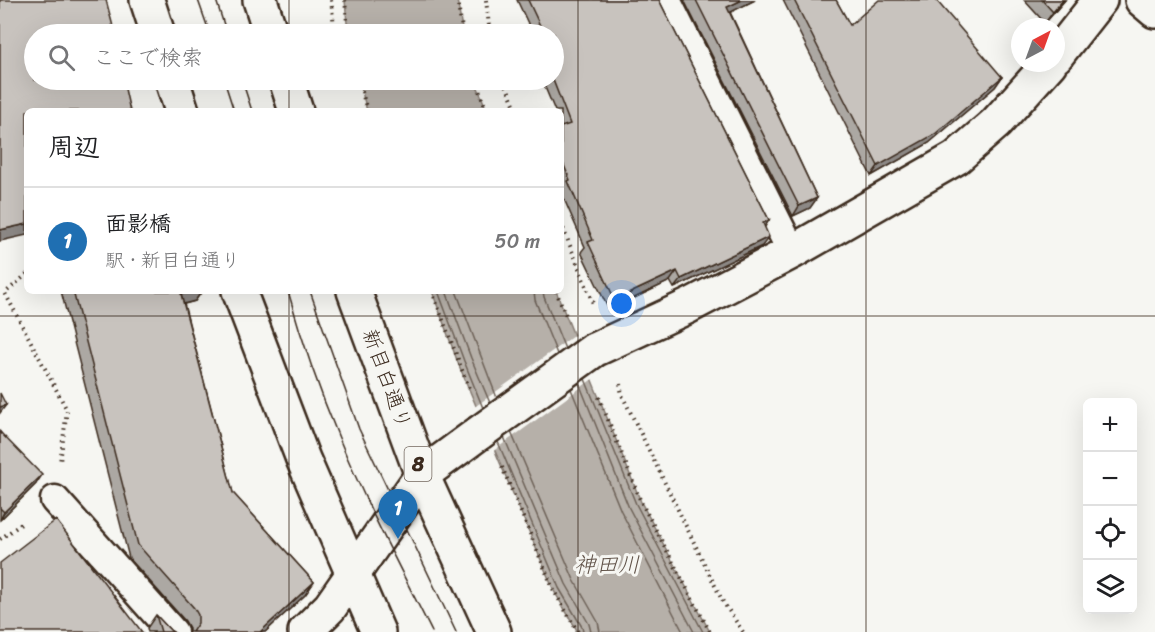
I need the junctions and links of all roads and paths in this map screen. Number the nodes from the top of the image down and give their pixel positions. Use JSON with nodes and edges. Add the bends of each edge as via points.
{"nodes":[{"id":1,"x":147,"y":0,"type":"edge"},
{"id":2,"x":260,"y":0,"type":"edge"},
{"id":3,"x":332,"y":0,"type":"edge"},
{"id":4,"x":345,"y":0,"type":"edge"},
{"id":5,"x":457,"y":0,"type":"edge"},
{"id":6,"x":486,"y":0,"type":"edge"},
{"id":7,"x":666,"y":0,"type":"edge"},
{"id":8,"x":1100,"y":0,"type":"edge"},
{"id":9,"x":1142,"y":0,"type":"edge"},
{"id":10,"x":1155,"y":11,"type":"edge"},
{"id":11,"x":155,"y":24,"type":"edge"},
{"id":12,"x":268,"y":24,"type":"edge"},
{"id":13,"x":333,"y":24,"type":"edge"},
{"id":14,"x":347,"y":24,"type":"edge"},
{"id":15,"x":461,"y":24,"type":"edge"},
{"id":16,"x":489,"y":24,"type":"edge"},
{"id":17,"x":1065,"y":45,"type":"edge"},
{"id":18,"x":1042,"y":72,"type":"edge"},
{"id":19,"x":175,"y":90,"type":"edge"},
{"id":20,"x":289,"y":90,"type":"edge"},
{"id":21,"x":362,"y":90,"type":"edge"},
{"id":22,"x":478,"y":90,"type":"edge"},
{"id":23,"x":508,"y":90,"type":"edge"},
{"id":24,"x":181,"y":108,"type":"edge"},
{"id":25,"x":295,"y":108,"type":"edge"},
{"id":26,"x":366,"y":108,"type":"edge"},
{"id":27,"x":486,"y":108,"type":"edge"},
{"id":28,"x":516,"y":108,"type":"edge"},
{"id":29,"x":564,"y":232,"type":"edge"},
{"id":30,"x":792,"y":252,"type":"junction"},
{"id":31,"x":24,"y":277,"type":"edge"},
{"id":32,"x":240,"y":294,"type":"edge"},
{"id":33,"x":355,"y":294,"type":"edge"},
{"id":34,"x":557,"y":294,"type":"edge"},
{"id":35,"x":569,"y":324,"type":"dead end"},
{"id":36,"x":602,"y":346,"type":"junction"},
{"id":37,"x":596,"y":391,"type":"dead end"},
{"id":38,"x":422,"y":475,"type":"junction"},
{"id":39,"x":55,"y":500,"type":"joint"},
{"id":40,"x":353,"y":574,"type":"junction"},
{"id":41,"x":173,"y":632,"type":"edge"},
{"id":42,"x":305,"y":632,"type":"edge"},
{"id":43,"x":378,"y":632,"type":"edge"},
{"id":44,"x":494,"y":632,"type":"edge"},
{"id":45,"x":710,"y":632,"type":"edge"},
{"id":46,"x":743,"y":632,"type":"edge"}],
"edges":[{"from":1,"to":11,"type":"street"},
{"from":2,"to":12,"type":"street"},
{"from":3,"to":13,"type":"path"},
{"from":4,"to":14,"type":"path"},
{"from":5,"to":15,"type":"path"},
{"from":6,"to":16,"type":"path"},
{"from":7,"to":30,"type":"lane"},
{"from":8,"to":17,"type":"street"},
{"from":9,"to":10,"type":"street"},
{"from":18,"to":30,"type":"street","via":[[996,123],[956,158]]},
{"from":19,"to":24,"type":"street"},
{"from":20,"to":25,"type":"street"},
{"from":21,"to":26,"type":"path"},
{"from":22,"to":27,"type":"path"},
{"from":23,"to":28,"type":"path"},
{"from":29,"to":36,"type":"path"},
{"from":30,"to":36,"type":"street"},
{"from":31,"to":39,"type":"path","via":[[5,293],[67,410]]},
{"from":32,"to":40,"type":"street","via":[[303,459]]},
{"from":33,"to":38,"type":"street","name":"新目白通り","number":"8"},
{"from":34,"to":35,"type":"path"},
{"from":36,"to":38,"type":"street","bridge":true},
{"from":36,"to":46,"type":"path","via":[[723,603]]},
{"from":37,"to":45,"type":"path","via":[[641,502]]},
{"from":38,"to":40,"type":"street"},
{"from":38,"to":44,"type":"street","name":"新目白通り","number":"8"},
{"from":39,"to":41,"type":"lane"},
{"from":40,"to":42,"type":"street","via":[[330,607]]},
{"from":40,"to":43,"type":"street"}]}
